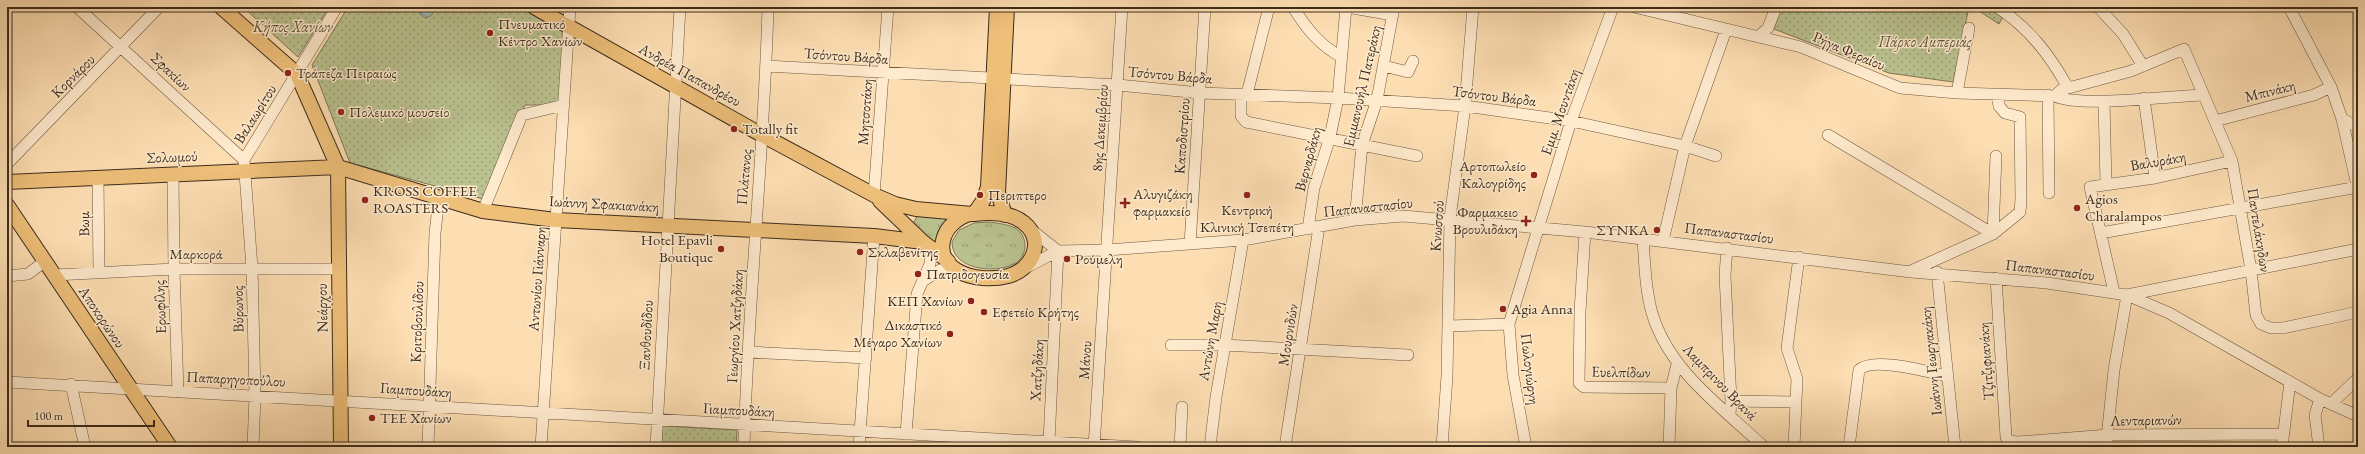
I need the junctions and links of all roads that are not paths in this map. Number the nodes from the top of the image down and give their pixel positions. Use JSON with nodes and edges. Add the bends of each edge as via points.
{"nodes":[{"id":1,"x":77,"y":7,"type":"edge"},
{"id":2,"x":159,"y":7,"type":"edge"},
{"id":3,"x":221,"y":7,"type":"edge"},
{"id":4,"x":337,"y":7,"type":"edge"},
{"id":5,"x":534,"y":7,"type":"edge"},
{"id":6,"x":570,"y":7,"type":"edge"},
{"id":7,"x":680,"y":7,"type":"edge"},
{"id":8,"x":768,"y":7,"type":"edge"},
{"id":9,"x":888,"y":7,"type":"edge"},
{"id":10,"x":997,"y":7,"type":"edge"},
{"id":11,"x":1007,"y":7,"type":"edge"},
{"id":12,"x":1122,"y":7,"type":"edge"},
{"id":13,"x":1205,"y":7,"type":"edge"},
{"id":14,"x":1269,"y":7,"type":"edge"},
{"id":15,"x":1293,"y":7,"type":"edge"},
{"id":16,"x":1346,"y":7,"type":"edge"},
{"id":17,"x":1473,"y":7,"type":"edge"},
{"id":18,"x":1613,"y":7,"type":"edge"},
{"id":19,"x":1634,"y":7,"type":"edge"},
{"id":20,"x":1776,"y":7,"type":"edge"},
{"id":21,"x":1997,"y":7,"type":"edge"},
{"id":22,"x":2098,"y":7,"type":"edge"},
{"id":23,"x":2289,"y":7,"type":"edge"},
{"id":24,"x":1394,"y":11,"type":"edge"},
{"id":25,"x":569,"y":27,"type":"junction"},
{"id":26,"x":1969,"y":28,"type":"dead end"},
{"id":27,"x":1726,"y":30,"type":"junction"},
{"id":28,"x":1758,"y":37,"type":"junction"},
{"id":29,"x":122,"y":47,"type":"junction"},
{"id":30,"x":1342,"y":57,"type":"junction"},
{"id":31,"x":1413,"y":61,"type":"dead end"},
{"id":32,"x":766,"y":66,"type":"junction"},
{"id":33,"x":1384,"y":66,"type":"junction"},
{"id":34,"x":2143,"y":66,"type":"junction"},
{"id":35,"x":883,"y":73,"type":"junction"},
{"id":36,"x":297,"y":74,"type":"junction"},
{"id":37,"x":998,"y":78,"type":"junction"},
{"id":38,"x":1118,"y":85,"type":"junction"},
{"id":39,"x":676,"y":87,"type":"junction"},
{"id":40,"x":2331,"y":87,"type":"junction"},
{"id":41,"x":2068,"y":88,"type":"junction"},
{"id":42,"x":1200,"y":93,"type":"junction"},
{"id":43,"x":1957,"y":93,"type":"junction"},
{"id":44,"x":1244,"y":94,"type":"junction"},
{"id":45,"x":1997,"y":94,"type":"junction"},
{"id":46,"x":2051,"y":95,"type":"junction"},
{"id":47,"x":2203,"y":95,"type":"junction"},
{"id":48,"x":1338,"y":98,"type":"junction"},
{"id":49,"x":2144,"y":98,"type":"junction"},
{"id":50,"x":1377,"y":100,"type":"junction"},
{"id":51,"x":2104,"y":101,"type":"junction"},
{"id":52,"x":564,"y":105,"type":"junction"},
{"id":53,"x":1465,"y":106,"type":"junction"},
{"id":54,"x":2342,"y":119,"type":"junction"},
{"id":55,"x":2215,"y":120,"type":"junction"},
{"id":56,"x":1571,"y":121,"type":"junction"},
{"id":57,"x":2358,"y":126,"type":"edge"},
{"id":58,"x":762,"y":135,"type":"junction"},
{"id":59,"x":1828,"y":136,"type":"dead end"},
{"id":60,"x":1330,"y":137,"type":"junction"},
{"id":61,"x":1362,"y":145,"type":"junction"},
{"id":62,"x":1685,"y":146,"type":"junction"},
{"id":63,"x":1417,"y":156,"type":"dead end"},
{"id":64,"x":1716,"y":156,"type":"dead end"},
{"id":65,"x":1996,"y":156,"type":"dead end"},
{"id":66,"x":2232,"y":161,"type":"junction"},
{"id":67,"x":7,"y":164,"type":"edge"},
{"id":68,"x":244,"y":165,"type":"junction"},
{"id":69,"x":338,"y":167,"type":"junction"},
{"id":70,"x":173,"y":174,"type":"junction"},
{"id":71,"x":98,"y":177,"type":"junction"},
{"id":72,"x":2155,"y":178,"type":"junction"},
{"id":73,"x":7,"y":182,"type":"edge"},
{"id":74,"x":2106,"y":184,"type":"junction"},
{"id":75,"x":2358,"y":188,"type":"edge"},
{"id":76,"x":2049,"y":193,"type":"dead end"},
{"id":77,"x":874,"y":195,"type":"junction"},
{"id":78,"x":439,"y":198,"type":"junction"},
{"id":79,"x":2240,"y":208,"type":"junction"},
{"id":80,"x":8,"y":210,"type":"edge"},
{"id":81,"x":483,"y":211,"type":"junction"},
{"id":82,"x":926,"y":211,"type":"junction"},
{"id":83,"x":973,"y":214,"type":"junction"},
{"id":84,"x":1005,"y":215,"type":"junction"},
{"id":85,"x":1450,"y":218,"type":"junction"},
{"id":86,"x":556,"y":220,"type":"junction"},
{"id":87,"x":899,"y":220,"type":"junction"},
{"id":88,"x":1355,"y":220,"type":"junction"},
{"id":89,"x":667,"y":225,"type":"junction"},
{"id":90,"x":1028,"y":227,"type":"junction"},
{"id":91,"x":1538,"y":227,"type":"junction"},
{"id":92,"x":1314,"y":228,"type":"junction"},
{"id":93,"x":754,"y":230,"type":"junction"},
{"id":94,"x":1585,"y":232,"type":"junction"},
{"id":95,"x":2101,"y":233,"type":"junction"},
{"id":96,"x":1993,"y":234,"type":"junction"},
{"id":97,"x":874,"y":236,"type":"junction"},
{"id":98,"x":1243,"y":240,"type":"junction"},
{"id":99,"x":1642,"y":240,"type":"junction"},
{"id":100,"x":1663,"y":241,"type":"junction"},
{"id":101,"x":1190,"y":244,"type":"junction"},
{"id":102,"x":928,"y":246,"type":"junction"},
{"id":103,"x":1727,"y":248,"type":"junction"},
{"id":104,"x":2358,"y":249,"type":"edge"},
{"id":105,"x":1107,"y":250,"type":"junction"},
{"id":106,"x":1058,"y":251,"type":"junction"},
{"id":107,"x":1799,"y":256,"type":"junction"},
{"id":108,"x":45,"y":261,"type":"junction"},
{"id":109,"x":951,"y":265,"type":"junction"},
{"id":110,"x":252,"y":268,"type":"junction"},
{"id":111,"x":1025,"y":268,"type":"junction"},
{"id":112,"x":174,"y":269,"type":"junction"},
{"id":113,"x":338,"y":269,"type":"junction"},
{"id":114,"x":2251,"y":270,"type":"junction"},
{"id":115,"x":99,"y":272,"type":"junction"},
{"id":116,"x":1911,"y":272,"type":"junction"},
{"id":117,"x":1937,"y":272,"type":"junction"},
{"id":118,"x":54,"y":275,"type":"junction"},
{"id":119,"x":7,"y":276,"type":"edge"},
{"id":120,"x":1996,"y":278,"type":"junction"},
{"id":121,"x":921,"y":283,"type":"junction"},
{"id":122,"x":2114,"y":292,"type":"junction"},
{"id":123,"x":2127,"y":295,"type":"junction"},
{"id":124,"x":2358,"y":312,"type":"edge"},
{"id":125,"x":1509,"y":324,"type":"junction"},
{"id":126,"x":1449,"y":326,"type":"junction"},
{"id":127,"x":1171,"y":345,"type":"dead end"},
{"id":128,"x":1224,"y":345,"type":"junction"},
{"id":129,"x":1301,"y":350,"type":"junction"},
{"id":130,"x":749,"y":352,"type":"junction"},
{"id":131,"x":1408,"y":355,"type":"dead end"},
{"id":132,"x":866,"y":358,"type":"junction"},
{"id":133,"x":1677,"y":364,"type":"junction"},
{"id":134,"x":1946,"y":376,"type":"junction"},
{"id":135,"x":2358,"y":378,"type":"edge"},
{"id":136,"x":7,"y":382,"type":"edge"},
{"id":137,"x":2290,"y":382,"type":"junction"},
{"id":138,"x":71,"y":384,"type":"junction"},
{"id":139,"x":1671,"y":388,"type":"junction"},
{"id":140,"x":130,"y":390,"type":"junction"},
{"id":141,"x":178,"y":392,"type":"junction"},
{"id":142,"x":255,"y":396,"type":"junction"},
{"id":143,"x":341,"y":399,"type":"junction"},
{"id":144,"x":2320,"y":399,"type":"junction"},
{"id":145,"x":1731,"y":400,"type":"junction"},
{"id":146,"x":1796,"y":402,"type":"junction"},
{"id":147,"x":2331,"y":404,"type":"junction"},
{"id":148,"x":1182,"y":406,"type":"dead end"},
{"id":149,"x":430,"y":407,"type":"junction"},
{"id":150,"x":542,"y":413,"type":"junction"},
{"id":151,"x":1730,"y":414,"type":"junction"},
{"id":152,"x":2358,"y":416,"type":"edge"},
{"id":153,"x":657,"y":420,"type":"junction"},
{"id":154,"x":745,"y":426,"type":"junction"},
{"id":155,"x":859,"y":431,"type":"junction"},
{"id":156,"x":906,"y":434,"type":"junction"},
{"id":157,"x":2284,"y":434,"type":"junction"},
{"id":158,"x":2108,"y":436,"type":"junction"},
{"id":159,"x":2009,"y":440,"type":"joint"},
{"id":160,"x":1049,"y":442,"type":"junction"},
{"id":161,"x":1094,"y":446,"type":"edge"},
{"id":162,"x":86,"y":447,"type":"edge"},
{"id":163,"x":170,"y":447,"type":"edge"},
{"id":164,"x":253,"y":447,"type":"edge"},
{"id":165,"x":341,"y":447,"type":"edge"},
{"id":166,"x":428,"y":447,"type":"edge"},
{"id":167,"x":540,"y":447,"type":"edge"},
{"id":168,"x":656,"y":447,"type":"edge"},
{"id":169,"x":744,"y":447,"type":"edge"},
{"id":170,"x":859,"y":447,"type":"edge"},
{"id":171,"x":1137,"y":447,"type":"edge"},
{"id":172,"x":1180,"y":447,"type":"edge"},
{"id":173,"x":1210,"y":447,"type":"edge"},
{"id":174,"x":1285,"y":447,"type":"edge"},
{"id":175,"x":1442,"y":447,"type":"edge"},
{"id":176,"x":1526,"y":447,"type":"edge"},
{"id":177,"x":1669,"y":447,"type":"edge"},
{"id":178,"x":1764,"y":447,"type":"edge"},
{"id":179,"x":1794,"y":447,"type":"edge"},
{"id":180,"x":1849,"y":447,"type":"edge"},
{"id":181,"x":1955,"y":447,"type":"edge"},
{"id":182,"x":2106,"y":447,"type":"edge"},
{"id":183,"x":2282,"y":447,"type":"edge"},
{"id":184,"x":2319,"y":447,"type":"edge"}],
"edges":[{"from":1,"to":29,"type":"street","name":"Σφακίων"},
{"from":2,"to":29,"type":"street","name":"Κορνάρου"},
{"from":3,"to":36,"type":"main road"},
{"from":4,"to":36,"type":"street","name":"Βαλαωρίτου"},
{"from":5,"to":25,"type":"main road","name":"Ανδρέα Παπανδρέου"},
{"from":6,"to":25,"type":"street","name":"Αντωνίου Γιάνναρη"},
{"from":7,"to":39,"type":"street","name":"Ξανθουδίδου"},
{"from":8,"to":32,"type":"street","name":"Πλάτανος"},
{"from":9,"to":35,"type":"street","name":"Μητσοτάκη"},
{"from":10,"to":37,"type":"main road"},
{"from":11,"to":37,"type":"main road"},
{"from":12,"to":38,"type":"street","name":"8ης Δεκεμβρίου"},
{"from":13,"to":42,"type":"street","name":"Καποδιστρίου"},
{"from":14,"to":44,"type":"street"},
{"from":15,"to":30,"type":"street","via":[[1321,43]]},
{"from":16,"to":24,"type":"street"},
{"from":16,"to":30,"type":"street","name":"Βερναρδάκη"},
{"from":17,"to":53,"type":"street","name":"Κνωσσού"},
{"from":18,"to":56,"type":"street","name":"Εμμ. Μουντάκη"},
{"from":19,"to":27,"type":"street","name":"Ρήγα Φεραίου"},
{"from":20,"to":28,"type":"street","via":[[1768,28]]},
{"from":21,"to":41,"type":"street","via":[[2012,17],[2040,44]]},
{"from":22,"to":34,"type":"street","via":[[2123,34]]},
{"from":23,"to":40,"type":"street"},
{"from":24,"to":33,"type":"street","name":"Εμμανουήλ Πατεράκη"},
{"from":25,"to":39,"type":"main road","name":"Ανδρέα Παπανδρέου"},
{"from":25,"to":52,"type":"street","name":"Αντωνίου Γιάνναρη"},
{"from":26,"to":43,"type":"street"},
{"from":27,"to":28,"type":"street","name":"Ρήγα Φεραίου"},
{"from":27,"to":62,"type":"street"},
{"from":28,"to":43,"type":"street","name":"Ρήγα Φεραίου","via":[[1801,47],[1900,88]]},
{"from":29,"to":67,"type":"street","name":"Κορνάρου"},
{"from":29,"to":68,"type":"street","name":"Σφακίων"},
{"from":30,"to":48,"type":"street","name":"Βερναρδάκη"},
{"from":31,"to":33,"type":"street","via":[[1408,72]]},
{"from":32,"to":35,"type":"street","name":"Τσόντου Βάρδα"},
{"from":32,"to":58,"type":"street","name":"Πλάτανος"},
{"from":33,"to":50,"type":"street","name":"Εμμανουήλ Πατεράκη"},
{"from":34,"to":41,"type":"street"},
{"from":34,"to":47,"type":"street","name":"Παντελάκηδων","via":[[2184,49]]},
{"from":35,"to":37,"type":"street","name":"Τσόντου Βάρδα"},
{"from":35,"to":77,"type":"street","name":"Μητσοτάκη"},
{"from":36,"to":68,"type":"street","name":"Βαλαωρίτου"},
{"from":36,"to":69,"type":"main road"},
{"from":37,"to":38,"type":"street","name":"Τσόντου Βάρδα"},
{"from":37,"to":83,"type":"main road","via":[[986,196]]},
{"from":37,"to":84,"type":"main road","via":[[999,188],[1000,204]]},
{"from":38,"to":42,"type":"street","name":"Τσόντου Βάρδα"},
{"from":38,"to":105,"type":"street","name":"8ης Δεκεμβρίου"},
{"from":39,"to":58,"type":"main road","name":"Ανδρέα Παπανδρέου"},
{"from":39,"to":89,"type":"street","name":"Ξανθουδίδου"},
{"from":40,"to":54,"type":"street"},
{"from":40,"to":55,"type":"street","name":"Μπινάκη","via":[[2314,95]]},
{"from":41,"to":46,"type":"street"},
{"from":42,"to":44,"type":"street","name":"Τσόντου Βάρδα"},
{"from":42,"to":101,"type":"street","name":"Καποδιστρίου"},
{"from":43,"to":45,"type":"street","name":"Ρήγα Φεραίου"},
{"from":44,"to":48,"type":"street","name":"Τσόντου Βάρδα"},
{"from":44,"to":60,"type":"street","via":[[1241,119]]},
{"from":45,"to":46,"type":"street","name":"Ρήγα Φεραίου"},
{"from":45,"to":96,"type":"street","via":[[2004,113],[2020,117],[2021,206],[2017,216]]},
{"from":46,"to":51,"type":"street","name":"Ρήγα Φεραίου","via":[[2064,100]]},
{"from":46,"to":76,"type":"street"},
{"from":47,"to":49,"type":"street","name":"Ρήγα Φεραίου"},
{"from":47,"to":55,"type":"street","name":"Παντελάκηδων"},
{"from":48,"to":50,"type":"street","name":"Τσόντου Βάρδα"},
{"from":48,"to":60,"type":"street","name":"Βερναρδάκη"},
{"from":49,"to":51,"type":"street","name":"Ρήγα Φεραίου"},
{"from":49,"to":72,"type":"street"},
{"from":50,"to":53,"type":"street","name":"Τσόντου Βάρδα"},
{"from":50,"to":61,"type":"street","name":"Εμμανουήλ Πατεράκη"},
{"from":51,"to":74,"type":"street"},
{"from":52,"to":81,"type":"street","via":[[522,115]]},
{"from":52,"to":86,"type":"street","name":"Αντωνίου Γιάνναρη"},
{"from":53,"to":56,"type":"street","name":"Τσόντου Βάρδα"},
{"from":53,"to":85,"type":"street","name":"Κνωσσού"},
{"from":54,"to":57,"type":"street"},
{"from":54,"to":75,"type":"street"},
{"from":55,"to":66,"type":"street","name":"Παντελάκηδων"},
{"from":56,"to":62,"type":"street","name":"Τσόντου Βάρδα"},
{"from":56,"to":91,"type":"street","name":"Εμμ. Μουντάκη"},
{"from":58,"to":77,"type":"main road","name":"Ανδρέα Παπανδρέου"},
{"from":58,"to":93,"type":"street","name":"Πλάτανος"},
{"from":59,"to":96,"type":"street"},
{"from":60,"to":61,"type":"street"},
{"from":60,"to":92,"type":"street","name":"Βερναρδάκη","via":[[1314,188]]},
{"from":61,"to":63,"type":"street"},
{"from":61,"to":88,"type":"street","name":"Εμμανουήλ Πατεράκη"},
{"from":62,"to":64,"type":"street","name":"Τσόντου Βάρδα"},
{"from":62,"to":100,"type":"street"},
{"from":65,"to":96,"type":"street"},
{"from":66,"to":72,"type":"street","name":"Βαλυράκη"},
{"from":66,"to":79,"type":"street","name":"Παντελάκηδων"},
{"from":68,"to":69,"type":"main road","name":"Σολωμού"},
{"from":68,"to":70,"type":"main road","name":"Σολωμού"},
{"from":68,"to":110,"type":"street","name":"Βύρωνος"},
{"from":69,"to":78,"type":"main road","name":"Ιωάννη Σφακιανάκη"},
{"from":69,"to":113,"type":"main road","name":"Νεάρχου"},
{"from":70,"to":71,"type":"main road","name":"Σολωμού"},
{"from":70,"to":112,"type":"street","name":"Ερωφίλης"},
{"from":71,"to":73,"type":"main road","name":"Σολωμού"},
{"from":71,"to":115,"type":"street","name":"Βωμ"},
{"from":72,"to":74,"type":"street","name":"Βαλυράκη"},
{"from":74,"to":95,"type":"street","name":"Βαλυράκη","via":[[2090,187]]},
{"from":75,"to":79,"type":"street"},
{"from":77,"to":82,"type":"main road","name":"Ανδρέα Παπανδρέου","via":[[895,204]]},
{"from":77,"to":87,"type":"main road","name":"Ανδρέα Παπανδρέου"},
{"from":78,"to":81,"type":"main road","name":"Ιωάννη Σφακιανάκη"},
{"from":78,"to":149,"type":"street","name":"Κριτοβουλίδου","via":[[435,233]]},
{"from":79,"to":95,"type":"street"},
{"from":79,"to":114,"type":"street","name":"Παντελάκηδων"},
{"from":80,"to":108,"type":"main road","name":"Αποκορώνου"},
{"from":81,"to":86,"type":"main road","name":"Ιωάννη Σφακιανάκη"},
{"from":82,"to":83,"type":"main road","name":"Ανδρέα Παπανδρέου"},
{"from":82,"to":87,"type":"main road"},
{"from":83,"to":84,"type":"main road"},
{"from":83,"to":109,"type":"main road","via":[[958,218],[948,228],[943,241]]},
{"from":84,"to":90,"type":"main road","via":[[1018,219]]},
{"from":85,"to":88,"type":"street","name":"Παπαναστασίου","via":[[1403,216]]},
{"from":85,"to":91,"type":"street","name":"Παπαναστασίου"},
{"from":85,"to":126,"type":"street","name":"Κνωσσού"},
{"from":86,"to":89,"type":"main road","name":"Ιωάννη Σφακιανάκη"},
{"from":86,"to":150,"type":"street","name":"Αντωνίου Γιάνναρη"},
{"from":87,"to":97,"type":"main road"},
{"from":87,"to":102,"type":"main road","name":"Ανδρέα Παπανδρέου"},
{"from":88,"to":92,"type":"street","name":"Παπαναστασίου"},
{"from":89,"to":93,"type":"main road","name":"Ιωάννη Σφακιανάκη"},
{"from":89,"to":153,"type":"street","name":"Ξανθουδίδου"},
{"from":90,"to":106,"type":"street"},
{"from":90,"to":111,"type":"main road","via":[[1034,238],[1035,251]]},
{"from":91,"to":94,"type":"street","name":"Παπαναστασίου"},
{"from":91,"to":125,"type":"street","name":"Πωλογιώργη"},
{"from":92,"to":98,"type":"street","name":"Παπαναστασίου"},
{"from":92,"to":129,"type":"street","name":"Μουρνιδών"},
{"from":93,"to":97,"type":"main road","name":"Ιωάννη Σφακιανάκη"},
{"from":93,"to":130,"type":"street","name":"Γεωργίου Χατζηδάκη"},
{"from":94,"to":99,"type":"street","name":"Παπαναστασίου"},
{"from":94,"to":139,"type":"street","name":"Ευελπίδων","via":[[1579,383],[1584,387]]},
{"from":95,"to":122,"type":"street"},
{"from":96,"to":116,"type":"street"},
{"from":97,"to":102,"type":"main road","name":"Ιωάννη Σφακιανάκη"},
{"from":97,"to":132,"type":"street"},
{"from":98,"to":101,"type":"street","name":"Παπαναστασίου"},
{"from":98,"to":128,"type":"street","name":"Αντώνη Μαρη"},
{"from":99,"to":100,"type":"street","name":"Παπαναστασίου"},
{"from":99,"to":133,"type":"street","name":"Λαμπρινου Βρανά","via":[[1652,313]]},
{"from":100,"to":103,"type":"street","name":"Παπαναστασίου"},
{"from":101,"to":105,"type":"street","name":"Παπαναστασίου"},
{"from":102,"to":109,"type":"main road","name":"Ανδρέα Παπανδρέου"},
{"from":102,"to":121,"type":"street","via":[[930,264]]},
{"from":103,"to":107,"type":"street","name":"Παπαναστασίου"},
{"from":103,"to":145,"type":"street","via":[[1725,275]]},
{"from":104,"to":114,"type":"street"},
{"from":105,"to":106,"type":"street","name":"Παπαναστασίου"},
{"from":105,"to":161,"type":"street","name":"Μάνου"},
{"from":106,"to":111,"type":"street","name":"Παπαναστασίου"},
{"from":106,"to":160,"type":"street","name":"Χατζηδάκη"},
{"from":107,"to":116,"type":"street","name":"Παπαναστασίου"},
{"from":107,"to":146,"type":"street","via":[[1787,348],[1796,372]]},
{"from":108,"to":118,"type":"main road","name":"Αποκορώνου"},
{"from":108,"to":119,"type":"street","via":[[28,274]]},
{"from":109,"to":111,"type":"main road","via":[[971,276],[995,278]]},
{"from":109,"to":121,"type":"street"},
{"from":110,"to":112,"type":"street","name":"Μαρκορά"},
{"from":110,"to":113,"type":"street","name":"Μαρκορά"},
{"from":110,"to":142,"type":"street","name":"Βύρωνος"},
{"from":112,"to":115,"type":"street","name":"Μαρκορά"},
{"from":112,"to":141,"type":"street","name":"Ερωφίλης"},
{"from":113,"to":143,"type":"main road","name":"Νεάρχου"},
{"from":114,"to":123,"type":"street"},
{"from":114,"to":124,"type":"street","name":"Παντελάκηδων","via":[[2256,315],[2261,324],[2271,328],[2283,328]]},
{"from":115,"to":118,"type":"street","name":"Μαρκορά"},
{"from":116,"to":117,"type":"street","name":"Παπαναστασίου"},
{"from":117,"to":120,"type":"street","name":"Παπαναστασίου"},
{"from":117,"to":134,"type":"street","name":"Ιωάννη Γεωργακάκη"},
{"from":118,"to":140,"type":"main road","name":"Αποκορώνου"},
{"from":120,"to":122,"type":"street","name":"Παπαναστασίου"},
{"from":120,"to":159,"type":"street","name":"Τζιτζιφιανάκη","via":[[2006,437]]},
{"from":121,"to":156,"type":"street","via":[[917,294]]},
{"from":122,"to":123,"type":"street","name":"Παπαναστασίου"},
{"from":123,"to":137,"type":"street","name":"Παπαναστασίου","via":[[2169,313]]},
{"from":123,"to":158,"type":"street","via":[[2114,370]]},
{"from":125,"to":126,"type":"street"},
{"from":125,"to":176,"type":"street","name":"Πωλογιώργη","via":[[1513,375]]},
{"from":126,"to":175,"type":"street","name":"Κνωσσού"},
{"from":127,"to":128,"type":"street"},
{"from":128,"to":129,"type":"street"},
{"from":128,"to":173,"type":"street","name":"Αντώνη Μαρη"},
{"from":129,"to":131,"type":"street"},
{"from":129,"to":174,"type":"street","name":"Μουρνιδών"},
{"from":130,"to":132,"type":"street"},
{"from":130,"to":154,"type":"street","name":"Γεωργίου Χατζηδάκη"},
{"from":132,"to":155,"type":"street"},
{"from":133,"to":139,"type":"street"},
{"from":133,"to":151,"type":"street","name":"Λαμπρινου Βρανά"},
{"from":134,"to":180,"type":"street","via":[[1901,367],[1871,364],[1864,366],[1860,370]]},
{"from":134,"to":181,"type":"street","name":"Ιωάννη Γεωργακάκη"},
{"from":135,"to":147,"type":"street"},
{"from":136,"to":138,"type":"street","name":"Παπαρηγοπούλου"},
{"from":137,"to":144,"type":"street","name":"Παπαναστασίου"},
{"from":137,"to":157,"type":"street"},
{"from":138,"to":140,"type":"street","name":"Παπαρηγοπούλου"},
{"from":138,"to":162,"type":"street"},
{"from":139,"to":177,"type":"street"},
{"from":140,"to":141,"type":"street","name":"Παπαρηγοπούλου"},
{"from":140,"to":163,"type":"main road","name":"Αποκορώνου"},
{"from":141,"to":142,"type":"street","name":"Παπαρηγοπούλου"},
{"from":142,"to":143,"type":"street","name":"Παπαρηγοπούλου"},
{"from":142,"to":164,"type":"street","name":"Βύρωνος"},
{"from":143,"to":149,"type":"street","name":"Γιαμπουδάκη"},
{"from":143,"to":165,"type":"main road","name":"Νεάρχου"},
{"from":144,"to":147,"type":"street","name":"Παπαναστασίου"},
{"from":144,"to":184,"type":"street","via":[[2315,415]]},
{"from":145,"to":146,"type":"street"},
{"from":145,"to":151,"type":"street"},
{"from":146,"to":179,"type":"street"},
{"from":147,"to":152,"type":"street","name":"Παπαναστασίου"},
{"from":148,"to":172,"type":"street"},
{"from":149,"to":150,"type":"street","name":"Γιαμπουδάκη"},
{"from":149,"to":166,"type":"street","name":"Κριτοβουλίδου"},
{"from":150,"to":153,"type":"street","name":"Γιαμπουδάκη"},
{"from":150,"to":167,"type":"street","name":"Αντωνίου Γιάνναρη"},
{"from":151,"to":178,"type":"street","name":"Λαμπρινου Βρανά"},
{"from":153,"to":154,"type":"street","name":"Γιαμπουδάκη"},
{"from":153,"to":168,"type":"street","name":"Ξανθουδίδου"},
{"from":154,"to":155,"type":"street","name":"Γιαμπουδάκη"},
{"from":154,"to":169,"type":"street","name":"Γεωργίου Χατζηδάκη"},
{"from":155,"to":156,"type":"street","name":"Γιαμπουδάκη"},
{"from":155,"to":170,"type":"street"},
{"from":156,"to":160,"type":"street","name":"Γιαμπουδάκη"},
{"from":157,"to":158,"type":"street","name":"Λενταριανών"},
{"from":157,"to":183,"type":"street"},
{"from":158,"to":159,"type":"street","name":"Λενταριανών","via":[[2018,442]]},
{"from":158,"to":182,"type":"street"},
{"from":160,"to":161,"type":"street","name":"Γιαμπουδάκη"},
{"from":161,"to":171,"type":"street","name":"Γιαμπουδάκη"}]}
